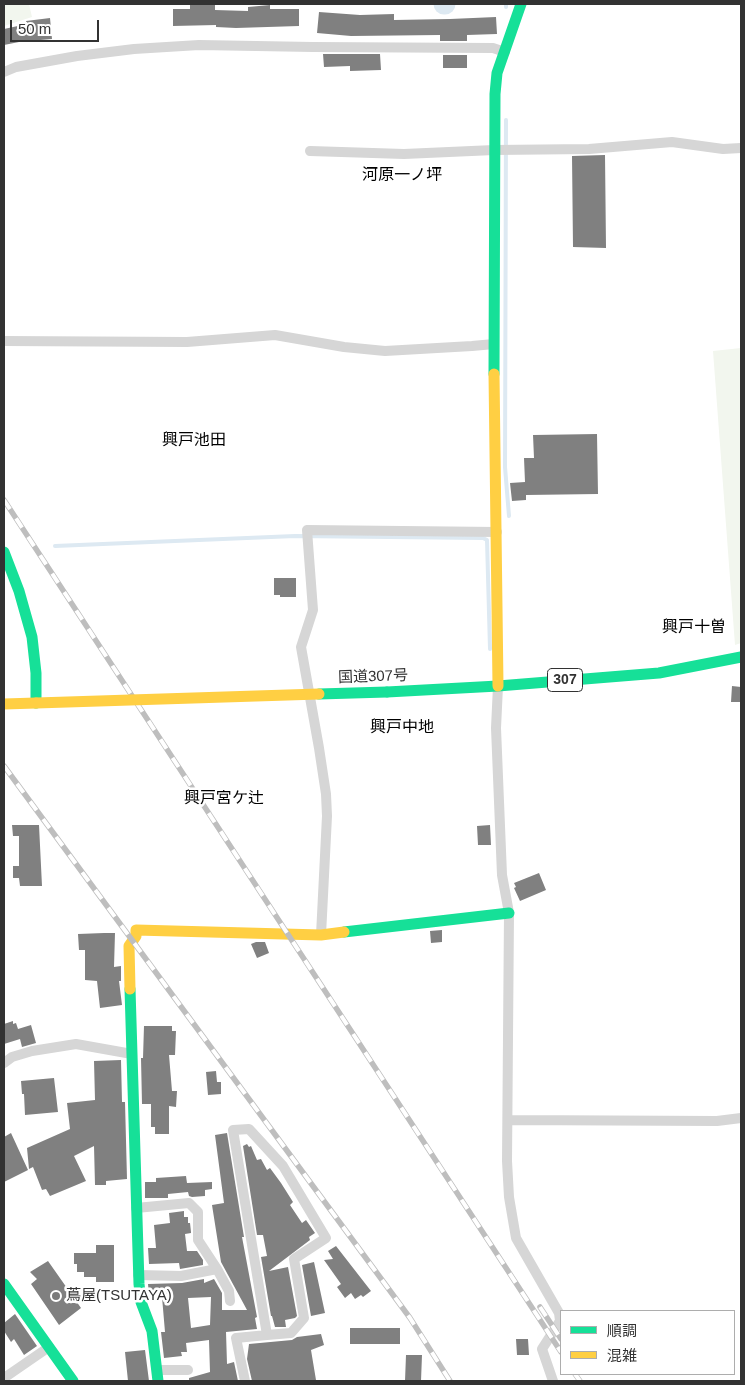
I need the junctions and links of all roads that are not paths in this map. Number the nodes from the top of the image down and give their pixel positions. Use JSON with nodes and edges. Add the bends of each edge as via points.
{"nodes":[{"id":1,"x":521,"y":4,"type":"edge"},
{"id":2,"x":505,"y":52,"type":"junction"},
{"id":3,"x":4,"y":72,"type":"edge"},
{"id":4,"x":741,"y":148,"type":"edge"},
{"id":5,"x":494,"y":150,"type":"junction"},
{"id":6,"x":310,"y":152,"type":"dead end"},
{"id":7,"x":4,"y":342,"type":"edge"},
{"id":8,"x":494,"y":344,"type":"junction"},
{"id":9,"x":497,"y":532,"type":"junction"},
{"id":10,"x":4,"y":552,"type":"edge"},
{"id":11,"x":741,"y":657,"type":"edge"},
{"id":12,"x":498,"y":686,"type":"junction"},
{"id":13,"x":36,"y":703,"type":"junction"},
{"id":14,"x":4,"y":704,"type":"edge"},
{"id":15,"x":509,"y":913,"type":"junction"},
{"id":16,"x":321,"y":935,"type":"junction"},
{"id":17,"x":132,"y":1054,"type":"junction"},
{"id":18,"x":4,"y":1063,"type":"edge"},
{"id":19,"x":741,"y":1118,"type":"edge"},
{"id":20,"x":508,"y":1120,"type":"junction"},
{"id":21,"x":136,"y":1208,"type":"junction"},
{"id":22,"x":217,"y":1269,"type":"junction"},
{"id":23,"x":138,"y":1275,"type":"junction"},
{"id":24,"x":4,"y":1284,"type":"edge"},
{"id":25,"x":230,"y":1301,"type":"dead end"},
{"id":26,"x":267,"y":1335,"type":"junction"},
{"id":27,"x":49,"y":1347,"type":"junction"},
{"id":28,"x":188,"y":1370,"type":"dead end"},
{"id":29,"x":157,"y":1376,"type":"edge"},
{"id":30,"x":4,"y":1378,"type":"edge"},
{"id":31,"x":550,"y":1380,"type":"edge"},
{"id":32,"x":73,"y":1381,"type":"edge"},
{"id":33,"x":245,"y":1381,"type":"edge"}],
"edges":[{"from":1,"to":2,"type":"main road"},
{"from":2,"to":3,"type":"street","via":[[493,48],[199,45],[77,56]]},
{"from":2,"to":5,"type":"main road","via":[[495,94]]},
{"from":4,"to":5,"type":"street","via":[[723,149],[672,142],[589,149]]},
{"from":5,"to":6,"type":"street","via":[[404,154]]},
{"from":5,"to":8,"type":"main road"},
{"from":7,"to":8,"type":"street","via":[[187,342],[275,335],[385,351]]},
{"from":8,"to":9,"type":"main road"},
{"from":9,"to":12,"type":"main road"},
{"from":9,"to":16,"type":"street","via":[[307,530],[313,610],[301,647],[327,816]]},
{"from":10,"to":13,"type":"main road","via":[[32,637]]},
{"from":11,"to":12,"type":"main road","name":"国道307号","number":"307","via":[[659,673]]},
{"from":12,"to":13,"type":"main road","name":"国道307号","number":"307","bridge":true},
{"from":12,"to":15,"type":"street","via":[[496,728],[502,875]]},
{"from":13,"to":14,"type":"main road","name":"国道307号","number":"307"},
{"from":15,"to":16,"type":"main road"},
{"from":15,"to":20,"type":"street"},
{"from":16,"to":17,"type":"main road","via":[[136,930],[129,946]]},
{"from":17,"to":18,"type":"street","via":[[76,1044],[32,1051]]},
{"from":17,"to":21,"type":"main road"},
{"from":19,"to":20,"type":"street","via":[[717,1121]]},
{"from":20,"to":31,"type":"street","via":[[509,1197],[516,1238],[559,1313],[560,1321],[542,1349]]},
{"from":21,"to":22,"type":"street","via":[[189,1203],[198,1212],[198,1240]]},
{"from":21,"to":23,"type":"main road"},
{"from":22,"to":23,"type":"street","via":[[181,1276]]},
{"from":22,"to":25,"type":"street","via":[[229,1291]]},
{"from":23,"to":29,"type":"main road","via":[[141,1302],[152,1332]]},
{"from":24,"to":27,"type":"main road"},
{"from":26,"to":26,"type":"street","via":[[291,1333],[304,1318],[294,1259],[326,1238],[283,1166],[250,1129],[233,1130]]},
{"from":26,"to":33,"type":"street","via":[[236,1338]]},
{"from":27,"to":30,"type":"street"},
{"from":27,"to":32,"type":"main road"},
{"from":28,"to":29,"type":"street"}]}
